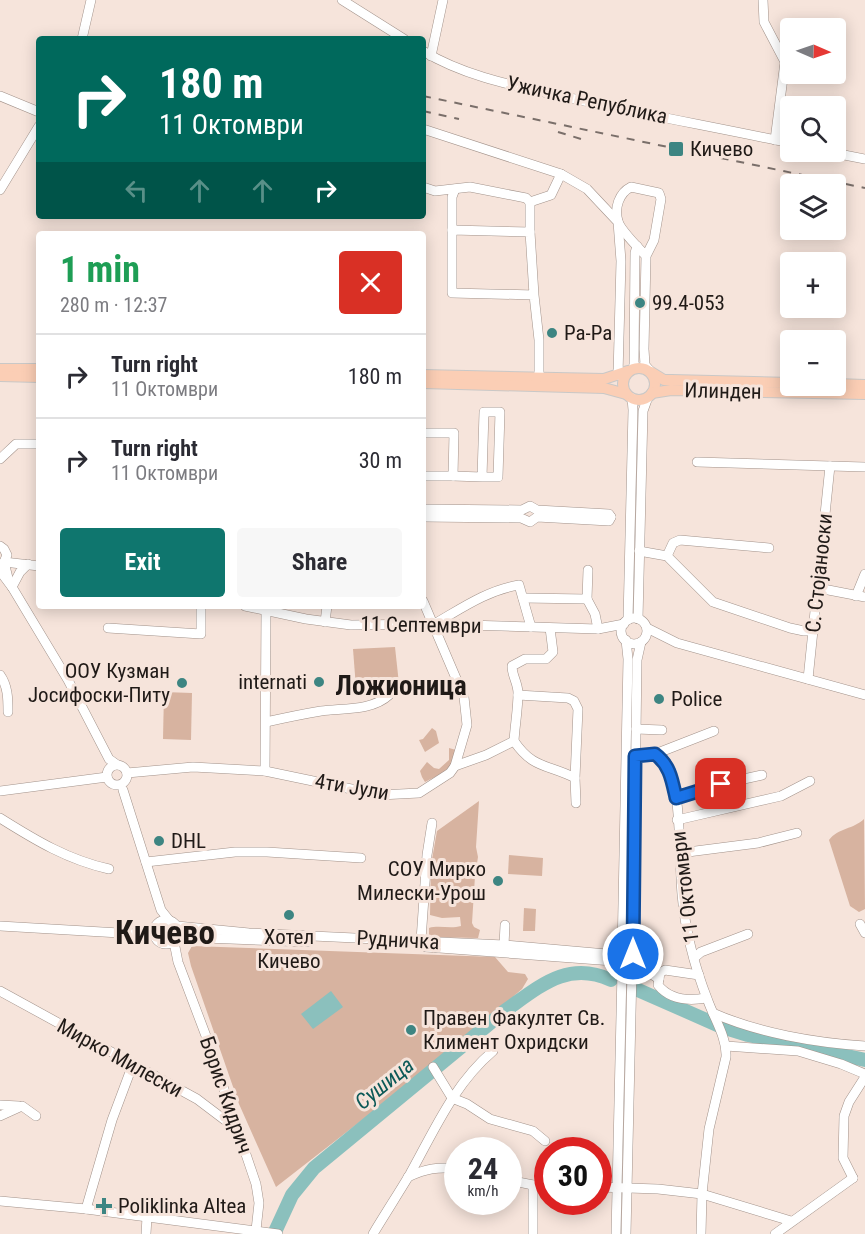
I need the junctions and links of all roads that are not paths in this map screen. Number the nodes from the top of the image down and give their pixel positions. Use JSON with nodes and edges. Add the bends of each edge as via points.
{"nodes":[{"id":1,"x":91,"y":0,"type":"edge"},
{"id":2,"x":342,"y":0,"type":"edge"},
{"id":3,"x":443,"y":0,"type":"edge"},
{"id":4,"x":763,"y":0,"type":"edge"},
{"id":5,"x":83,"y":36,"type":"edge"},
{"id":6,"x":399,"y":36,"type":"edge"},
{"id":7,"x":427,"y":53,"type":"edge"},
{"id":8,"x":0,"y":96,"type":"edge"},
{"id":9,"x":36,"y":111,"type":"edge"},
{"id":10,"x":426,"y":130,"type":"edge"},
{"id":11,"x":36,"y":131,"type":"edge"},
{"id":12,"x":775,"y":140,"type":"junction"},
{"id":13,"x":780,"y":141,"type":"edge"},
{"id":14,"x":846,"y":155,"type":"edge"},
{"id":15,"x":865,"y":159,"type":"edge"},
{"id":16,"x":561,"y":174,"type":"junction"},
{"id":17,"x":426,"y":188,"type":"edge"},
{"id":18,"x":455,"y":189,"type":"junction"},
{"id":19,"x":0,"y":190,"type":"edge"},
{"id":20,"x":530,"y":202,"type":"junction"},
{"id":21,"x":618,"y":222,"type":"junction"},
{"id":22,"x":452,"y":230,"type":"junction"},
{"id":23,"x":530,"y":232,"type":"junction"},
{"id":24,"x":638,"y":246,"type":"junction"},
{"id":25,"x":646,"y":256,"type":"junction"},
{"id":26,"x":534,"y":294,"type":"junction"},
{"id":27,"x":0,"y":369,"type":"edge"},
{"id":28,"x":36,"y":369,"type":"edge"},
{"id":29,"x":627,"y":371,"type":"junction"},
{"id":30,"x":651,"y":372,"type":"junction"},
{"id":31,"x":426,"y":375,"type":"edge"},
{"id":32,"x":0,"y":376,"type":"edge"},
{"id":33,"x":36,"y":377,"type":"edge"},
{"id":34,"x":539,"y":377,"type":"junction"},
{"id":35,"x":780,"y":382,"type":"edge"},
{"id":36,"x":426,"y":383,"type":"edge"},
{"id":37,"x":846,"y":384,"type":"edge"},
{"id":38,"x":865,"y":385,"type":"edge"},
{"id":39,"x":865,"y":394,"type":"edge"},
{"id":40,"x":650,"y":395,"type":"junction"},
{"id":41,"x":629,"y":396,"type":"junction"},
{"id":42,"x":426,"y":433,"type":"edge"},
{"id":43,"x":36,"y":444,"type":"edge"},
{"id":44,"x":0,"y":459,"type":"edge"},
{"id":45,"x":698,"y":462,"type":"dead end"},
{"id":46,"x":830,"y":466,"type":"junction"},
{"id":47,"x":865,"y":467,"type":"edge"},
{"id":48,"x":426,"y":476,"type":"edge"},
{"id":49,"x":453,"y":476,"type":"junction"},
{"id":50,"x":482,"y":477,"type":"junction"},
{"id":51,"x":426,"y":508,"type":"edge"},
{"id":52,"x":426,"y":517,"type":"edge"},
{"id":53,"x":769,"y":548,"type":"dead end"},
{"id":54,"x":3,"y":549,"type":"edge"},
{"id":55,"x":639,"y":551,"type":"junction"},
{"id":56,"x":667,"y":556,"type":"junction"},
{"id":57,"x":28,"y":564,"type":"junction"},
{"id":58,"x":36,"y":565,"type":"edge"},
{"id":59,"x":1,"y":566,"type":"edge"},
{"id":60,"x":588,"y":570,"type":"dead end"},
{"id":61,"x":865,"y":574,"type":"edge"},
{"id":62,"x":10,"y":584,"type":"junction"},
{"id":63,"x":818,"y":588,"type":"junction"},
{"id":64,"x":860,"y":596,"type":"edge"},
{"id":65,"x":524,"y":598,"type":"junction"},
{"id":66,"x":587,"y":599,"type":"junction"},
{"id":67,"x":426,"y":607,"type":"edge"},
{"id":68,"x":201,"y":609,"type":"edge"},
{"id":69,"x":258,"y":609,"type":"edge"},
{"id":70,"x":327,"y":609,"type":"edge"},
{"id":71,"x":266,"y":611,"type":"junction"},
{"id":72,"x":638,"y":619,"type":"junction"},
{"id":73,"x":325,"y":622,"type":"junction"},
{"id":74,"x":626,"y":622,"type":"junction"},
{"id":75,"x":434,"y":624,"type":"junction"},
{"id":76,"x":531,"y":627,"type":"junction"},
{"id":77,"x":108,"y":628,"type":"dead end"},
{"id":78,"x":550,"y":628,"type":"junction"},
{"id":79,"x":598,"y":628,"type":"junction"},
{"id":80,"x":647,"y":628,"type":"junction"},
{"id":81,"x":814,"y":630,"type":"junction"},
{"id":82,"x":625,"y":639,"type":"junction"},
{"id":83,"x":669,"y":640,"type":"junction"},
{"id":84,"x":642,"y":641,"type":"junction"},
{"id":85,"x":0,"y":675,"type":"edge"},
{"id":86,"x":808,"y":679,"type":"junction"},
{"id":87,"x":390,"y":687,"type":"dead end"},
{"id":88,"x":518,"y":695,"type":"junction"},
{"id":89,"x":865,"y":695,"type":"edge"},
{"id":90,"x":8,"y":712,"type":"dead end"},
{"id":91,"x":266,"y":722,"type":"junction"},
{"id":92,"x":636,"y":729,"type":"junction"},
{"id":93,"x":662,"y":730,"type":"dead end"},
{"id":94,"x":714,"y":731,"type":"dead end"},
{"id":95,"x":514,"y":741,"type":"junction"},
{"id":96,"x":655,"y":754,"type":"junction"},
{"id":97,"x":635,"y":756,"type":"junction"},
{"id":98,"x":455,"y":766,"type":"junction"},
{"id":99,"x":110,"y":767,"type":"junction"},
{"id":100,"x":265,"y":771,"type":"junction"},
{"id":101,"x":762,"y":775,"type":"dead end"},
{"id":102,"x":575,"y":778,"type":"junction"},
{"id":103,"x":810,"y":781,"type":"dead end"},
{"id":104,"x":122,"y":783,"type":"junction"},
{"id":105,"x":0,"y":790,"type":"edge"},
{"id":106,"x":676,"y":798,"type":"junction"},
{"id":107,"x":576,"y":803,"type":"dead end"},
{"id":108,"x":0,"y":818,"type":"edge"},
{"id":109,"x":677,"y":820,"type":"junction"},
{"id":110,"x":432,"y":823,"type":"dead end"},
{"id":111,"x":797,"y":833,"type":"dead end"},
{"id":112,"x":680,"y":853,"type":"junction"},
{"id":113,"x":361,"y":858,"type":"dead end"},
{"id":114,"x":146,"y":862,"type":"junction"},
{"id":115,"x":108,"y":869,"type":"dead end"},
{"id":116,"x":161,"y":910,"type":"junction"},
{"id":117,"x":0,"y":920,"type":"edge"},
{"id":118,"x":173,"y":923,"type":"junction"},
{"id":119,"x":505,"y":925,"type":"dead end"},
{"id":120,"x":0,"y":926,"type":"edge"},
{"id":121,"x":155,"y":930,"type":"junction"},
{"id":122,"x":748,"y":934,"type":"dead end"},
{"id":123,"x":421,"y":940,"type":"junction"},
{"id":124,"x":173,"y":941,"type":"junction"},
{"id":125,"x":504,"y":945,"type":"junction"},
{"id":126,"x":619,"y":956,"type":"junction"},
{"id":127,"x":694,"y":958,"type":"junction"},
{"id":128,"x":632,"y":964,"type":"junction"},
{"id":129,"x":699,"y":975,"type":"junction"},
{"id":130,"x":659,"y":979,"type":"junction"},
{"id":131,"x":0,"y":991,"type":"edge"},
{"id":132,"x":706,"y":998,"type":"junction"},
{"id":133,"x":714,"y":1016,"type":"junction"},
{"id":134,"x":726,"y":1046,"type":"junction"},
{"id":135,"x":865,"y":1046,"type":"edge"},
{"id":136,"x":493,"y":1052,"type":"dead end"},
{"id":137,"x":133,"y":1064,"type":"junction"},
{"id":138,"x":436,"y":1070,"type":"dead end"},
{"id":139,"x":865,"y":1076,"type":"edge"},
{"id":140,"x":452,"y":1098,"type":"junction"},
{"id":141,"x":0,"y":1105,"type":"edge"},
{"id":142,"x":22,"y":1106,"type":"junction"},
{"id":143,"x":0,"y":1116,"type":"edge"},
{"id":144,"x":36,"y":1116,"type":"dead end"},
{"id":145,"x":238,"y":1130,"type":"junction"},
{"id":146,"x":540,"y":1137,"type":"edge"},
{"id":147,"x":444,"y":1167,"type":"edge"},
{"id":148,"x":408,"y":1177,"type":"junction"},
{"id":149,"x":854,"y":1178,"type":"junction"},
{"id":150,"x":865,"y":1181,"type":"edge"},
{"id":151,"x":522,"y":1183,"type":"edge"},
{"id":152,"x":533,"y":1185,"type":"joint"},
{"id":153,"x":612,"y":1188,"type":"edge"},
{"id":154,"x":622,"y":1188,"type":"junction"},
{"id":155,"x":702,"y":1194,"type":"junction"},
{"id":156,"x":0,"y":1201,"type":"edge"},
{"id":157,"x":86,"y":1209,"type":"junction"},
{"id":158,"x":147,"y":1217,"type":"junction"},
{"id":159,"x":791,"y":1221,"type":"junction"},
{"id":160,"x":260,"y":1231,"type":"junction"},
{"id":161,"x":146,"y":1234,"type":"edge"},
{"id":162,"x":278,"y":1234,"type":"edge"},
{"id":163,"x":373,"y":1234,"type":"edge"},
{"id":164,"x":533,"y":1234,"type":"edge"},
{"id":165,"x":616,"y":1234,"type":"edge"},
{"id":166,"x":626,"y":1234,"type":"edge"},
{"id":167,"x":701,"y":1234,"type":"edge"},
{"id":168,"x":775,"y":1234,"type":"edge"}],
"edges":[{"from":1,"to":5,"type":"street"},
{"from":2,"to":6,"type":"street"},
{"from":3,"to":7,"type":"street"},
{"from":4,"to":12,"type":"street","via":[[764,22],[785,62]]},
{"from":7,"to":12,"type":"street","name":"Ужичка Република","via":[[451,66],[506,83]]},
{"from":8,"to":9,"type":"street"},
{"from":10,"to":16,"type":"street"},
{"from":11,"to":19,"type":"street"},
{"from":12,"to":13,"type":"street","name":"Ужичка Република"},
{"from":14,"to":15,"type":"street"},
{"from":16,"to":20,"type":"street","via":[[551,195]]},
{"from":16,"to":21,"type":"street","via":[[587,189]]},
{"from":17,"to":18,"type":"street"},
{"from":18,"to":20,"type":"street","via":[[470,187]]},
{"from":18,"to":22,"type":"street"},
{"from":20,"to":23,"type":"street"},
{"from":21,"to":24,"type":"street"},
{"from":21,"to":25,"type":"street","via":[[617,202],[625,189],[659,193],[654,240]]},
{"from":21,"to":29,"type":"street"},
{"from":22,"to":23,"type":"street"},
{"from":22,"to":26,"type":"street","via":[[452,293]]},
{"from":23,"to":26,"type":"street"},
{"from":24,"to":25,"type":"street"},
{"from":24,"to":29,"type":"street"},
{"from":25,"to":30,"type":"street","via":[[644,349],[645,364]]},
{"from":26,"to":34,"type":"street"},
{"from":27,"to":28,"type":"main road"},
{"from":29,"to":30,"type":"main road","name":"Илинден","via":[[645,368]]},
{"from":29,"to":34,"type":"main road","name":"Илинден","via":[[604,379]]},
{"from":29,"to":41,"type":"main road","via":[[623,385]]},
{"from":30,"to":35,"type":"main road","name":"Илинден","via":[[664,380]]},
{"from":30,"to":40,"type":"main road","name":"Илинден","via":[[656,385]]},
{"from":31,"to":34,"type":"main road","name":"Илинден"},
{"from":32,"to":33,"type":"main road"},
{"from":36,"to":41,"type":"main road","name":"Илинден","via":[[604,388]]},
{"from":37,"to":38,"type":"main road"},
{"from":39,"to":40,"type":"main road","name":"Илинден","via":[[671,390]]},
{"from":40,"to":41,"type":"main road","name":"Илинден","via":[[640,400]]},
{"from":40,"to":55,"type":"street","via":[[643,411]]},
{"from":41,"to":74,"type":"street","via":[[633,410]]},
{"from":42,"to":49,"type":"street","via":[[454,433]]},
{"from":43,"to":44,"type":"street","via":[[16,444]]},
{"from":45,"to":46,"type":"street"},
{"from":46,"to":47,"type":"street"},
{"from":46,"to":63,"type":"street","name":"С. Стојаноски"},
{"from":48,"to":49,"type":"street"},
{"from":49,"to":50,"type":"street"},
{"from":50,"to":50,"type":"street","via":[[484,412],[500,412],[498,477]]},
{"from":51,"to":52,"type":"street","via":[[522,510],[530,506],[537,510],[609,514],[611,518],[537,518],[530,522],[521,518]]},
{"from":53,"to":56,"type":"street","via":[[680,540],[673,543]]},
{"from":54,"to":57,"type":"street"},
{"from":54,"to":59,"type":"street"},
{"from":55,"to":56,"type":"street"},
{"from":55,"to":72,"type":"street"},
{"from":56,"to":81,"type":"street","via":[[713,602],[790,628]]},
{"from":57,"to":58,"type":"street"},
{"from":57,"to":59,"type":"street"},
{"from":57,"to":62,"type":"street"},
{"from":59,"to":62,"type":"street"},
{"from":60,"to":66,"type":"street"},
{"from":61,"to":64,"type":"street"},
{"from":62,"to":99,"type":"street","via":[[68,680]]},
{"from":63,"to":64,"type":"street"},
{"from":63,"to":81,"type":"street","name":"С. Стојаноски"},
{"from":65,"to":66,"type":"street"},
{"from":65,"to":75,"type":"street","via":[[519,585],[504,587]]},
{"from":65,"to":76,"type":"street"},
{"from":66,"to":79,"type":"street"},
{"from":67,"to":75,"type":"street"},
{"from":68,"to":77,"type":"street","via":[[201,634]]},
{"from":69,"to":71,"type":"street","name":"11 Септември"},
{"from":70,"to":73,"type":"street"},
{"from":71,"to":73,"type":"street","name":"11 Септември"},
{"from":71,"to":91,"type":"street"},
{"from":72,"to":74,"type":"street"},
{"from":72,"to":80,"type":"street"},
{"from":73,"to":75,"type":"street","name":"11 Септември"},
{"from":74,"to":79,"type":"street","name":"11 Септември"},
{"from":74,"to":82,"type":"street","via":[[622,630]]},
{"from":75,"to":76,"type":"street","name":"11 Септември"},
{"from":75,"to":98,"type":"street","via":[[464,697],[467,725]]},
{"from":76,"to":78,"type":"street","name":"11 Септември"},
{"from":78,"to":79,"type":"street","name":"11 Септември"},
{"from":78,"to":88,"type":"street","via":[[553,651],[546,659],[525,659],[512,666]]},
{"from":79,"to":82,"type":"street","name":"11 Септември"},
{"from":80,"to":83,"type":"street"},
{"from":80,"to":84,"type":"street"},
{"from":81,"to":86,"type":"street","name":"С. Стојаноски"},
{"from":82,"to":84,"type":"street","via":[[633,644]]},
{"from":82,"to":126,"type":"street","via":[[628,659]]},
{"from":83,"to":84,"type":"street"},
{"from":83,"to":86,"type":"street"},
{"from":84,"to":92,"type":"street","via":[[637,660]]},
{"from":85,"to":90,"type":"street","via":[[8,696]]},
{"from":86,"to":89,"type":"street"},
{"from":87,"to":91,"type":"street","via":[[385,699],[361,707]]},
{"from":88,"to":95,"type":"street"},
{"from":88,"to":102,"type":"street","via":[[574,701],[578,709]]},
{"from":91,"to":100,"type":"street"},
{"from":92,"to":93,"type":"street"},
{"from":92,"to":97,"type":"street"},
{"from":94,"to":96,"type":"street"},
{"from":95,"to":98,"type":"street"},
{"from":95,"to":102,"type":"street","via":[[531,761]]},
{"from":96,"to":97,"type":"street"},
{"from":96,"to":106,"type":"street","name":"11 Октомври","via":[[666,762]]},
{"from":97,"to":128,"type":"street"},
{"from":98,"to":100,"type":"street","name":"4ти Јули","via":[[420,793],[380,795]]},
{"from":99,"to":104,"type":"street","via":[[109,781]]},
{"from":99,"to":104,"type":"street","via":[[123,766]]},
{"from":99,"to":105,"type":"street"},
{"from":100,"to":104,"type":"street","name":"4ти Јули","via":[[193,767]]},
{"from":101,"to":106,"type":"street"},
{"from":102,"to":107,"type":"street"},
{"from":103,"to":109,"type":"street","via":[[781,796]]},
{"from":104,"to":114,"type":"street"},
{"from":106,"to":109,"type":"street","name":"11 Октомври"},
{"from":108,"to":115,"type":"street","via":[[39,843],[84,864]]},
{"from":109,"to":112,"type":"street","name":"11 Октомври"},
{"from":110,"to":123,"type":"street"},
{"from":111,"to":112,"type":"street","via":[[758,843]]},
{"from":112,"to":127,"type":"street","name":"11 Октомври","via":[[682,895]]},
{"from":113,"to":114,"type":"street","via":[[235,852]]},
{"from":114,"to":116,"type":"street"},
{"from":116,"to":118,"type":"street"},
{"from":116,"to":121,"type":"street"},
{"from":117,"to":121,"type":"street"},
{"from":118,"to":121,"type":"street","via":[[162,920]]},
{"from":118,"to":123,"type":"street","name":"Рудничка","via":[[249,933]]},
{"from":118,"to":124,"type":"street"},
{"from":119,"to":125,"type":"street"},
{"from":120,"to":121,"type":"street"},
{"from":121,"to":124,"type":"street","via":[[161,943]]},
{"from":122,"to":127,"type":"street"},
{"from":123,"to":125,"type":"street","name":"Рудничка"},
{"from":124,"to":126,"type":"street","name":"Рудничка","via":[[430,947],[589,960]]},
{"from":124,"to":145,"type":"street","name":"Борис Кидрич"},
{"from":125,"to":126,"type":"street","name":"Рудничка"},
{"from":126,"to":128,"type":"street","name":"Рудничка","via":[[627,952]]},
{"from":126,"to":128,"type":"street","via":[[618,968]]},
{"from":127,"to":129,"type":"street","name":"11 Октомври"},
{"from":128,"to":130,"type":"street"},
{"from":128,"to":154,"type":"street"},
{"from":129,"to":130,"type":"street","via":[[666,970]]},
{"from":129,"to":132,"type":"street","name":"11 Октомври"},
{"from":130,"to":132,"type":"street","via":[[659,987],[680,999]]},
{"from":131,"to":137,"type":"street","name":"Мирко Милески"},
{"from":132,"to":133,"type":"street","name":"11 Октомври"},
{"from":133,"to":134,"type":"street"},
{"from":133,"to":135,"type":"street","via":[[798,1037]]},
{"from":134,"to":139,"type":"street","via":[[798,1052],[841,1064]]},
{"from":134,"to":155,"type":"street"},
{"from":136,"to":140,"type":"street","via":[[477,1065]]},
{"from":137,"to":145,"type":"street","name":"Мирко Милески","via":[[197,1100]]},
{"from":137,"to":157,"type":"street"},
{"from":138,"to":140,"type":"street"},
{"from":139,"to":149,"type":"street","via":[[844,1116],[843,1158]]},
{"from":140,"to":146,"type":"street","via":[[490,1119],[533,1131]]},
{"from":140,"to":148,"type":"street"},
{"from":141,"to":142,"type":"street"},
{"from":142,"to":143,"type":"street"},
{"from":142,"to":144,"type":"street"},
{"from":145,"to":160,"type":"street","name":"Борис Кидрич","via":[[256,1184]]},
{"from":147,"to":148,"type":"street","via":[[423,1169]]},
{"from":148,"to":163,"type":"street"},
{"from":149,"to":150,"type":"street"},
{"from":149,"to":159,"type":"street"},
{"from":151,"to":152,"type":"street"},
{"from":152,"to":164,"type":"street"},
{"from":153,"to":154,"type":"street"},
{"from":154,"to":155,"type":"street"},
{"from":154,"to":165,"type":"street"},
{"from":154,"to":166,"type":"street"},
{"from":155,"to":159,"type":"street"},
{"from":155,"to":167,"type":"street"},
{"from":156,"to":157,"type":"street"},
{"from":157,"to":158,"type":"street"},
{"from":158,"to":160,"type":"street"},
{"from":158,"to":161,"type":"street"},
{"from":159,"to":168,"type":"street"},
{"from":160,"to":162,"type":"street"}]}
